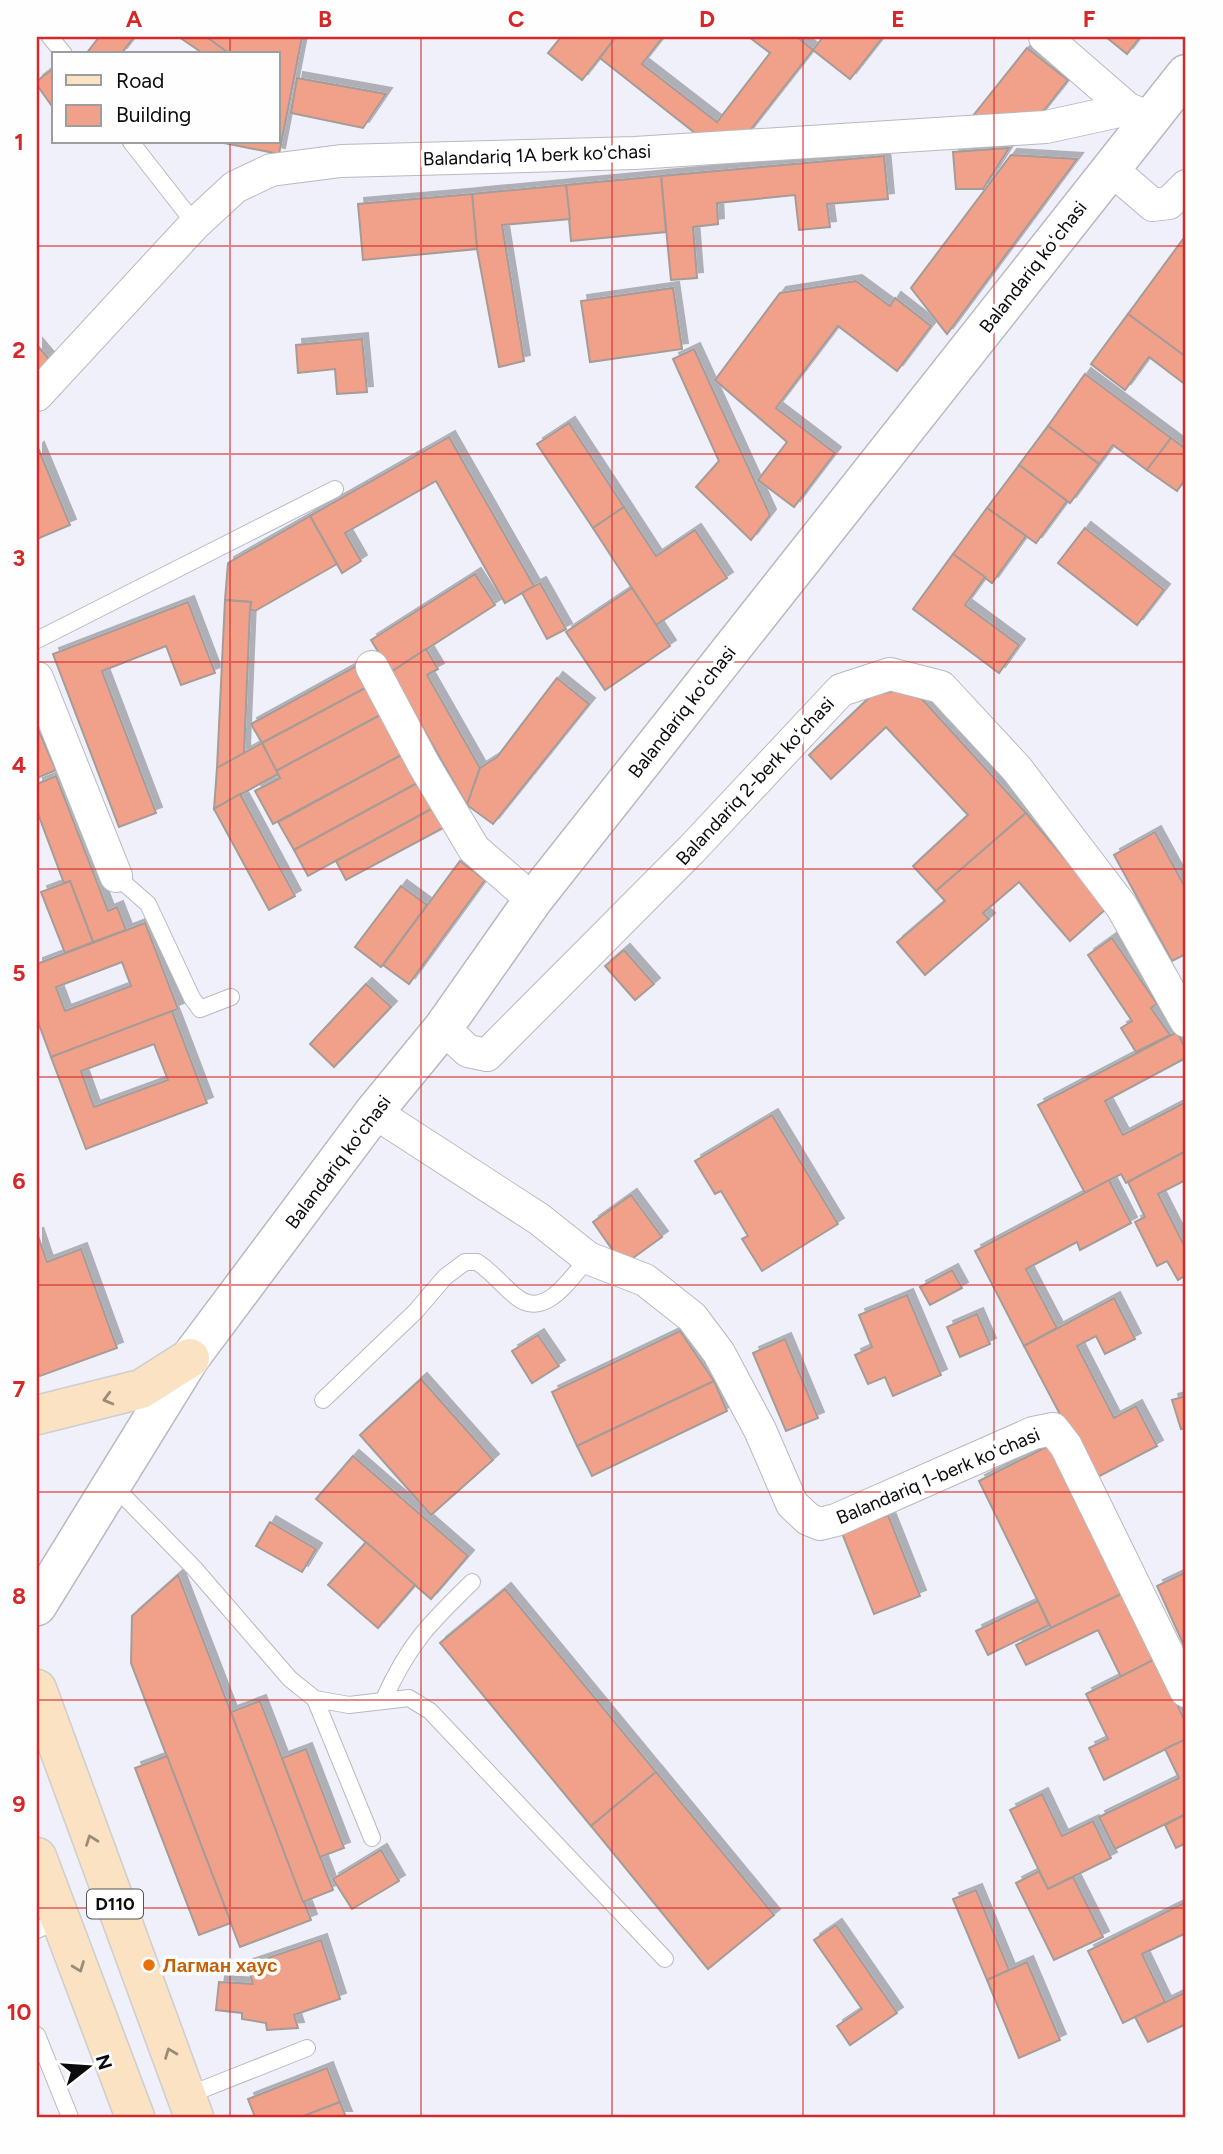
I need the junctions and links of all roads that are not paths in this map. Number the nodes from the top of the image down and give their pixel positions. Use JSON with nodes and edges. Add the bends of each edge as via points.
{"nodes":[{"id":1,"x":50,"y":37,"type":"edge"},
{"id":2,"x":1045,"y":37,"type":"edge"},
{"id":3,"x":62,"y":52,"type":"edge"},
{"id":4,"x":1186,"y":75,"type":"edge"},
{"id":5,"x":1140,"y":114,"type":"junction"},
{"id":6,"x":133,"y":144,"type":"edge"},
{"id":7,"x":1111,"y":169,"type":"junction"},
{"id":8,"x":1186,"y":186,"type":"edge"},
{"id":9,"x":195,"y":224,"type":"junction"},
{"id":10,"x":37,"y":395,"type":"edge"},
{"id":11,"x":335,"y":489,"type":"dead end"},
{"id":12,"x":37,"y":640,"type":"edge"},
{"id":13,"x":372,"y":667,"type":"dead end"},
{"id":14,"x":37,"y":678,"type":"edge"},
{"id":15,"x":116,"y":876,"type":"joint"},
{"id":16,"x":533,"y":900,"type":"junction"},
{"id":17,"x":231,"y":997,"type":"dead end"},
{"id":18,"x":1186,"y":1021,"type":"edge"},
{"id":19,"x":443,"y":1028,"type":"junction"},
{"id":20,"x":374,"y":1112,"type":"junction"},
{"id":21,"x":588,"y":1258,"type":"junction"},
{"id":22,"x":190,"y":1358,"type":"junction"},
{"id":23,"x":323,"y":1400,"type":"dead end"},
{"id":24,"x":37,"y":1415,"type":"edge"},
{"id":25,"x":113,"y":1484,"type":"junction"},
{"id":26,"x":472,"y":1582,"type":"dead end"},
{"id":27,"x":37,"y":1606,"type":"edge"},
{"id":28,"x":37,"y":1689,"type":"edge"},
{"id":29,"x":1186,"y":1691,"type":"edge"},
{"id":30,"x":315,"y":1699,"type":"junction"},
{"id":31,"x":384,"y":1699,"type":"junction"},
{"id":32,"x":372,"y":1838,"type":"dead end"},
{"id":33,"x":37,"y":1857,"type":"edge"},
{"id":34,"x":49,"y":1924,"type":"edge"},
{"id":35,"x":665,"y":1959,"type":"dead end"},
{"id":36,"x":37,"y":2035,"type":"edge"},
{"id":37,"x":307,"y":2048,"type":"dead end"},
{"id":38,"x":190,"y":2107,"type":"edge"},
{"id":39,"x":70,"y":2117,"type":"edge"},
{"id":40,"x":135,"y":2117,"type":"edge"}],
"edges":[{"from":1,"to":3,"type":"lane"},
{"from":2,"to":5,"type":"street"},
{"from":4,"to":5,"type":"street","name":"Balandariq koʻchasi"},
{"from":5,"to":7,"type":"street","name":"Balandariq koʻchasi"},
{"from":5,"to":9,"type":"street","name":"Balandariq 1A berk koʻchasi","via":[[1046,127],[635,153],[341,162],[271,170],[235,187]]},
{"from":6,"to":9,"type":"lane"},
{"from":7,"to":8,"type":"street","via":[[1153,205],[1169,203]]},
{"from":7,"to":16,"type":"street","name":"Balandariq koʻchasi"},
{"from":9,"to":10,"type":"street","name":"Balandariq 1A berk koʻchasi"},
{"from":11,"to":12,"type":"lane"},
{"from":13,"to":16,"type":"street","via":[[474,849]]},
{"from":14,"to":15,"type":"street"},
{"from":15,"to":17,"type":"lane","via":[[148,904],[200,1009]]},
{"from":16,"to":19,"type":"street","name":"Balandariq koʻchasi"},
{"from":18,"to":19,"type":"street","name":"Balandariq 2-berk koʻchasi","via":[[1122,906],[1017,769],[941,687],[890,674],[841,690],[692,849],[486,1055],[468,1051]]},
{"from":19,"to":20,"type":"street","name":"Balandariq koʻchasi"},
{"from":20,"to":21,"type":"street","name":"Balandariq 1-berk koʻchasi","via":[[539,1219]]},
{"from":20,"to":22,"type":"street","name":"Balandariq koʻchasi"},
{"from":21,"to":23,"type":"lane","via":[[555,1296],[533,1304],[522,1302],[477,1262],[465,1262]]},
{"from":21,"to":29,"type":"street","name":"Balandariq 1-berk koʻchasi","via":[[645,1280],[692,1317],[719,1353],[792,1504],[820,1524],[863,1510],[1033,1433],[1053,1429],[1066,1446]]},
{"from":22,"to":24,"type":"main road","one_way":true,"via":[[141,1389]]},
{"from":22,"to":25,"type":"street","name":"Balandariq koʻchasi"},
{"from":25,"to":27,"type":"street","name":"Balandariq koʻchasi"},
{"from":25,"to":30,"type":"lane","via":[[194,1568],[290,1679]]},
{"from":26,"to":31,"type":"lane","via":[[422,1632],[399,1665]]},
{"from":38,"to":28,"type":"main road","number":"D110","one_way":true},
{"from":30,"to":31,"type":"lane","via":[[349,1705]]},
{"from":30,"to":32,"type":"lane"},
{"from":31,"to":35,"type":"lane","via":[[409,1698],[430,1711]]},
{"from":33,"to":34,"type":"main road","number":"D110"},
{"from":34,"to":40,"type":"main road","number":"D110","one_way":true},
{"from":36,"to":39,"type":"lane"},
{"from":37,"to":38,"type":"lane"}]}
